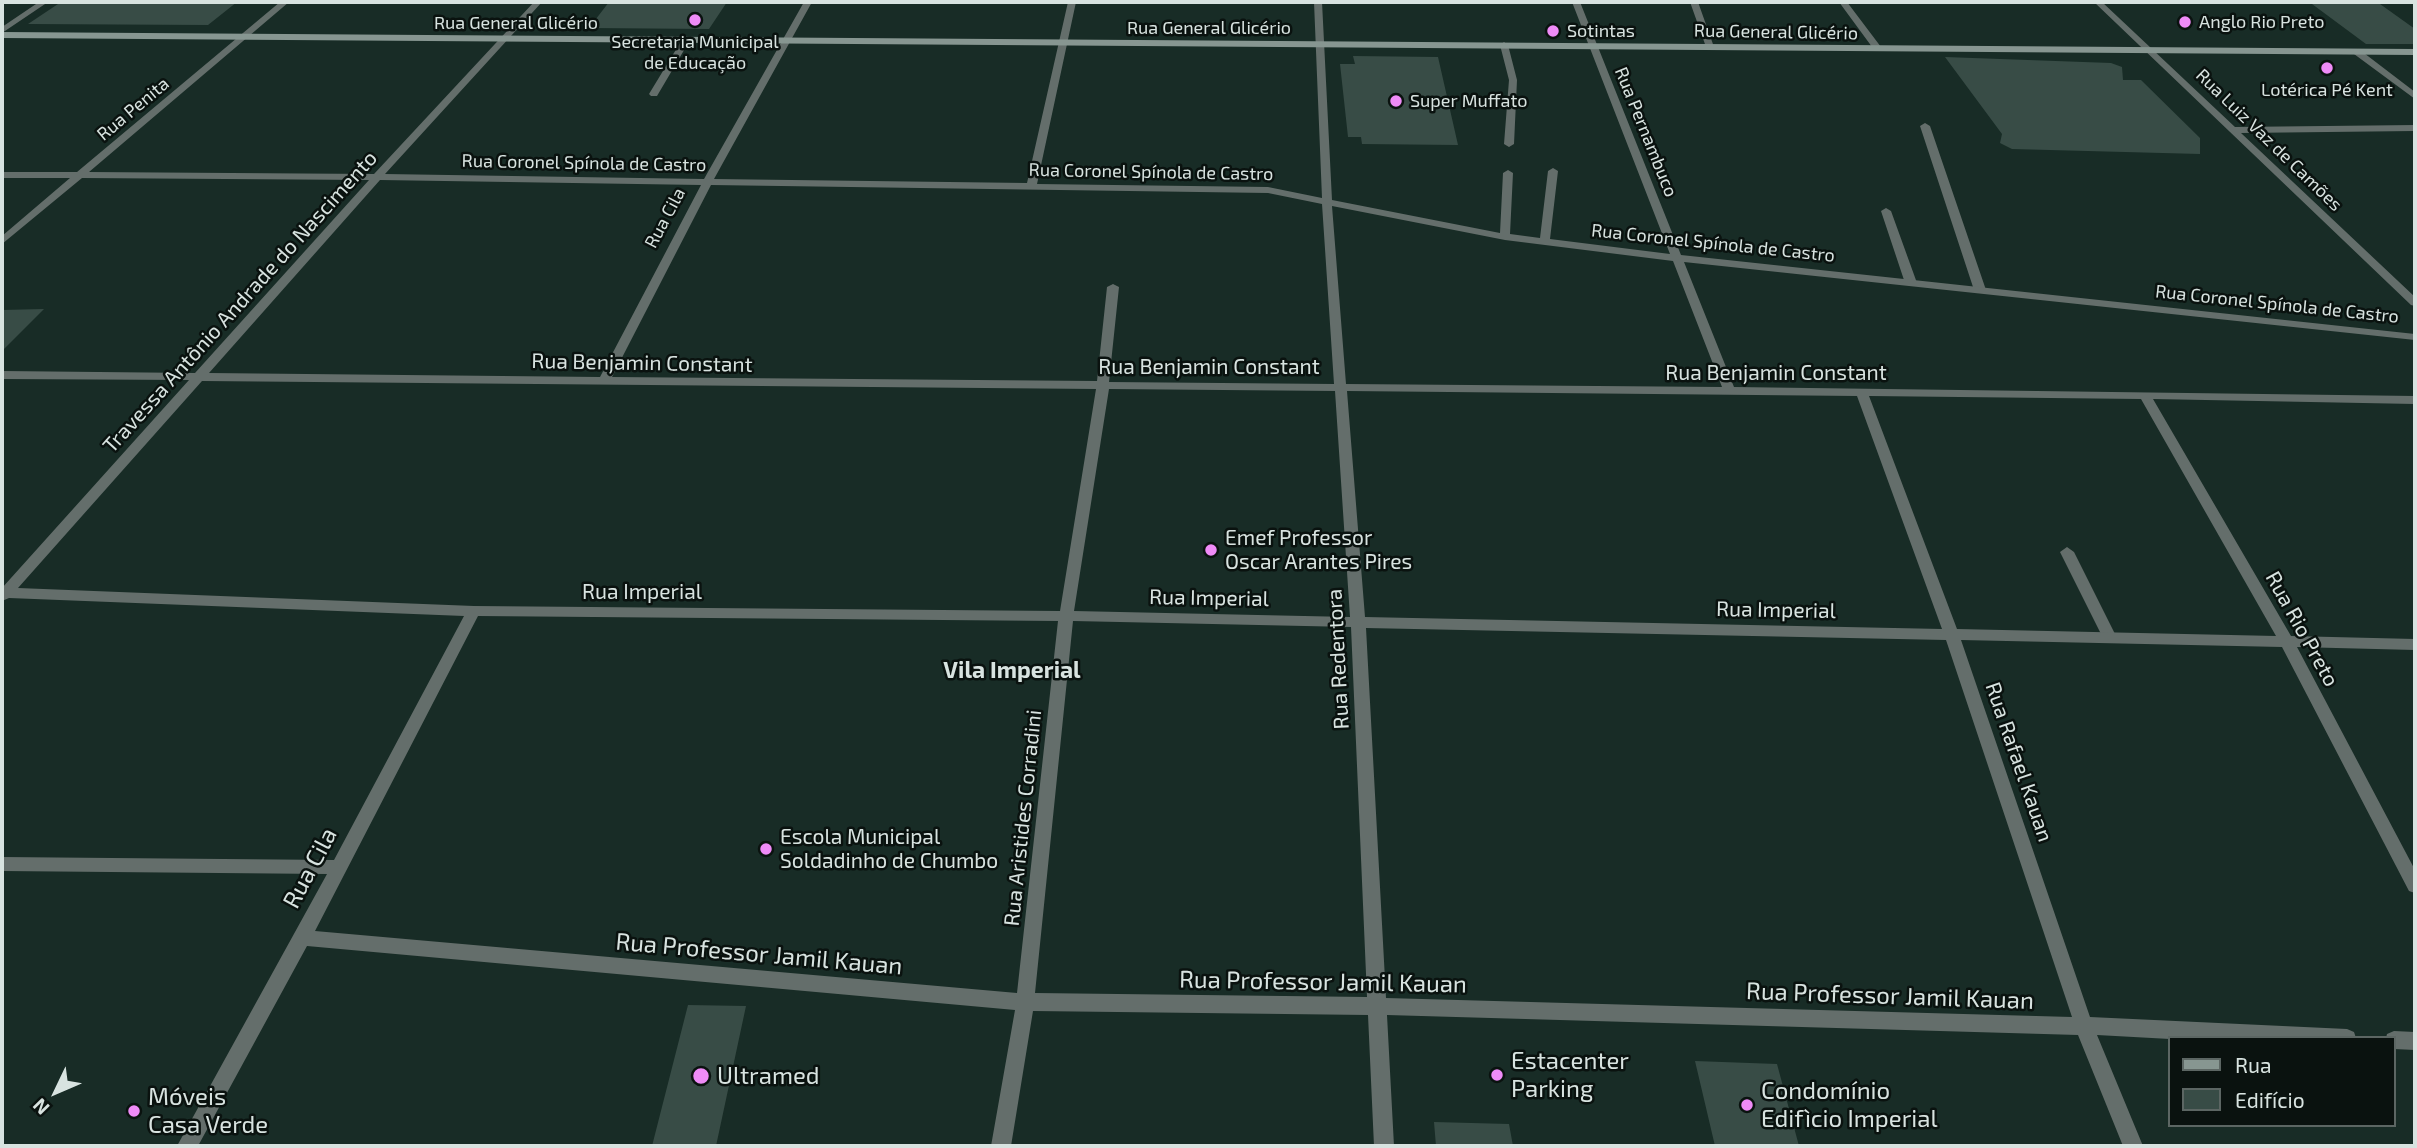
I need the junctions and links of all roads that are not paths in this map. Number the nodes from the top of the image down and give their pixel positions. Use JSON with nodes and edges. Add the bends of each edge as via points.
{"nodes":[{"id":1,"x":44,"y":2,"type":"edge"},
{"id":2,"x":285,"y":2,"type":"edge"},
{"id":3,"x":538,"y":2,"type":"edge"},
{"id":4,"x":808,"y":2,"type":"edge"},
{"id":5,"x":1072,"y":2,"type":"edge"},
{"id":6,"x":1318,"y":2,"type":"edge"},
{"id":7,"x":1576,"y":2,"type":"edge"},
{"id":8,"x":1694,"y":2,"type":"edge"},
{"id":9,"x":1843,"y":2,"type":"edge"},
{"id":10,"x":2098,"y":2,"type":"edge"},
{"id":11,"x":2,"y":33,"type":"edge"},
{"id":12,"x":244,"y":37,"type":"junction"},
{"id":13,"x":506,"y":38,"type":"junction"},
{"id":14,"x":686,"y":40,"type":"junction"},
{"id":15,"x":786,"y":40,"type":"junction"},
{"id":16,"x":1063,"y":43,"type":"junction"},
{"id":17,"x":1321,"y":44,"type":"junction"},
{"id":18,"x":1504,"y":45,"type":"junction"},
{"id":19,"x":1593,"y":46,"type":"junction"},
{"id":20,"x":1710,"y":47,"type":"junction"},
{"id":21,"x":1878,"y":49,"type":"junction"},
{"id":22,"x":2150,"y":51,"type":"junction"},
{"id":23,"x":2357,"y":52,"type":"junction"},
{"id":24,"x":2415,"y":52,"type":"edge"},
{"id":25,"x":654,"y":94,"type":"dead end"},
{"id":26,"x":2415,"y":96,"type":"edge"},
{"id":27,"x":1925,"y":126,"type":"dead end"},
{"id":28,"x":2415,"y":128,"type":"edge"},
{"id":29,"x":2233,"y":130,"type":"junction"},
{"id":30,"x":1509,"y":144,"type":"dead end"},
{"id":31,"x":1553,"y":171,"type":"dead end"},
{"id":32,"x":1508,"y":173,"type":"dead end"},
{"id":33,"x":2,"y":175,"type":"edge"},
{"id":34,"x":80,"y":175,"type":"junction"},
{"id":35,"x":377,"y":177,"type":"junction"},
{"id":36,"x":707,"y":182,"type":"junction"},
{"id":37,"x":1031,"y":187,"type":"junction"},
{"id":38,"x":1327,"y":201,"type":"junction"},
{"id":39,"x":1886,"y":211,"type":"dead end"},
{"id":40,"x":1505,"y":236,"type":"junction"},
{"id":41,"x":2,"y":241,"type":"edge"},
{"id":42,"x":1545,"y":242,"type":"junction"},
{"id":43,"x":1677,"y":258,"type":"junction"},
{"id":44,"x":1911,"y":283,"type":"junction"},
{"id":45,"x":1113,"y":287,"type":"dead end"},
{"id":46,"x":1980,"y":290,"type":"junction"},
{"id":47,"x":2415,"y":303,"type":"edge"},
{"id":48,"x":2413,"y":340,"type":"edge"},
{"id":49,"x":2,"y":375,"type":"edge"},
{"id":50,"x":200,"y":378,"type":"junction"},
{"id":51,"x":603,"y":382,"type":"junction"},
{"id":52,"x":1103,"y":386,"type":"junction"},
{"id":53,"x":1342,"y":388,"type":"junction"},
{"id":54,"x":1730,"y":392,"type":"junction"},
{"id":55,"x":1862,"y":393,"type":"junction"},
{"id":56,"x":2145,"y":395,"type":"junction"},
{"id":57,"x":2415,"y":400,"type":"edge"},
{"id":58,"x":2067,"y":552,"type":"dead end"},
{"id":59,"x":3,"y":595,"type":"edge"},
{"id":60,"x":474,"y":611,"type":"junction"},
{"id":61,"x":1066,"y":616,"type":"junction"},
{"id":62,"x":1357,"y":622,"type":"junction"},
{"id":63,"x":1952,"y":635,"type":"junction"},
{"id":64,"x":2110,"y":638,"type":"junction"},
{"id":65,"x":2287,"y":642,"type":"junction"},
{"id":66,"x":2415,"y":644,"type":"edge"},
{"id":67,"x":2,"y":864,"type":"edge"},
{"id":68,"x":339,"y":867,"type":"junction"},
{"id":69,"x":2415,"y":886,"type":"edge"},
{"id":70,"x":302,"y":938,"type":"junction"},
{"id":71,"x":1025,"y":1002,"type":"junction"},
{"id":72,"x":1376,"y":1006,"type":"junction"},
{"id":73,"x":2084,"y":1027,"type":"junction"},
{"id":74,"x":2299,"y":1036,"type":"edge"},
{"id":75,"x":2396,"y":1040,"type":"edge"},
{"id":76,"x":2415,"y":1041,"type":"edge"},
{"id":77,"x":187,"y":1146,"type":"edge"},
{"id":78,"x":1002,"y":1146,"type":"edge"},
{"id":79,"x":1384,"y":1146,"type":"edge"},
{"id":80,"x":2133,"y":1146,"type":"edge"}],
"edges":[{"from":1,"to":11,"type":"street"},
{"from":2,"to":12,"type":"street","name":"Rua Penita"},
{"from":3,"to":13,"type":"street","name":"Travessa Antônio Andrade do Nascimento"},
{"from":4,"to":15,"type":"street","name":"Rua Cila"},
{"from":5,"to":16,"type":"street"},
{"from":6,"to":17,"type":"street","name":"Rua Redentora"},
{"from":7,"to":19,"type":"street","name":"Rua Pernambuco"},
{"from":8,"to":20,"type":"street"},
{"from":9,"to":21,"type":"street"},
{"from":10,"to":22,"type":"street","name":"Rua Luiz Vaz de Camões"},
{"from":11,"to":12,"type":"street","name":"Rua General Glicério"},
{"from":12,"to":13,"type":"street","name":"Rua General Glicério"},
{"from":12,"to":34,"type":"street","name":"Rua Penita"},
{"from":13,"to":14,"type":"street","name":"Rua General Glicério"},
{"from":13,"to":35,"type":"street","name":"Travessa Antônio Andrade do Nascimento"},
{"from":14,"to":15,"type":"street","name":"Rua General Glicério"},
{"from":14,"to":25,"type":"street"},
{"from":15,"to":16,"type":"street","name":"Rua General Glicério"},
{"from":15,"to":36,"type":"street","name":"Rua Cila"},
{"from":16,"to":17,"type":"street","name":"Rua General Glicério"},
{"from":16,"to":37,"type":"street"},
{"from":17,"to":18,"type":"street","name":"Rua General Glicério"},
{"from":17,"to":38,"type":"street","name":"Rua Redentora"},
{"from":18,"to":19,"type":"street","name":"Rua General Glicério"},
{"from":18,"to":30,"type":"street","via":[[1513,80]]},
{"from":19,"to":20,"type":"street","name":"Rua General Glicério"},
{"from":19,"to":43,"type":"street","name":"Rua Pernambuco"},
{"from":20,"to":21,"type":"street","name":"Rua General Glicério"},
{"from":21,"to":22,"type":"street","name":"Rua General Glicério"},
{"from":22,"to":23,"type":"street","name":"Rua General Glicério"},
{"from":22,"to":29,"type":"street","name":"Rua Luiz Vaz de Camões"},
{"from":23,"to":24,"type":"street","name":"Rua General Glicério"},
{"from":23,"to":26,"type":"street"},
{"from":27,"to":46,"type":"street"},
{"from":28,"to":29,"type":"street"},
{"from":29,"to":47,"type":"street","name":"Rua Luiz Vaz de Camões"},
{"from":31,"to":42,"type":"street"},
{"from":32,"to":40,"type":"street"},
{"from":33,"to":34,"type":"street","name":"Rua Coronel Spínola de Castro"},
{"from":34,"to":35,"type":"street","name":"Rua Coronel Spínola de Castro"},
{"from":34,"to":41,"type":"street","name":"Rua Penita"},
{"from":35,"to":36,"type":"street","name":"Rua Coronel Spínola de Castro"},
{"from":35,"to":50,"type":"street","name":"Travessa Antônio Andrade do Nascimento"},
{"from":36,"to":37,"type":"street","name":"Rua Coronel Spínola de Castro"},
{"from":36,"to":51,"type":"street","name":"Rua Cila"},
{"from":37,"to":38,"type":"street","name":"Rua Coronel Spínola de Castro","via":[[1268,190]]},
{"from":38,"to":40,"type":"street","name":"Rua Coronel Spínola de Castro"},
{"from":38,"to":53,"type":"street","name":"Rua Redentora"},
{"from":39,"to":44,"type":"street"},
{"from":40,"to":42,"type":"street","name":"Rua Coronel Spínola de Castro"},
{"from":42,"to":43,"type":"street","name":"Rua Coronel Spínola de Castro"},
{"from":43,"to":44,"type":"street","name":"Rua Coronel Spínola de Castro"},
{"from":43,"to":54,"type":"street","name":"Rua Pernambuco"},
{"from":44,"to":46,"type":"street","name":"Rua Coronel Spínola de Castro"},
{"from":45,"to":52,"type":"street","name":"Rua Aristides Corradini"},
{"from":46,"to":48,"type":"street","name":"Rua Coronel Spínola de Castro"},
{"from":49,"to":50,"type":"street","name":"Rua Benjamin Constant"},
{"from":50,"to":51,"type":"street","name":"Rua Benjamin Constant"},
{"from":50,"to":59,"type":"street","name":"Travessa Antônio Andrade do Nascimento"},
{"from":51,"to":52,"type":"street","name":"Rua Benjamin Constant"},
{"from":52,"to":53,"type":"street","name":"Rua Benjamin Constant"},
{"from":52,"to":61,"type":"street","name":"Rua Aristides Corradini"},
{"from":53,"to":54,"type":"street","name":"Rua Benjamin Constant"},
{"from":53,"to":62,"type":"street","name":"Rua Redentora"},
{"from":54,"to":55,"type":"street","name":"Rua Benjamin Constant"},
{"from":55,"to":56,"type":"street","name":"Rua Benjamin Constant"},
{"from":55,"to":63,"type":"street","name":"Rua Rafael Kauan"},
{"from":56,"to":57,"type":"street","name":"Rua Benjamin Constant"},
{"from":56,"to":65,"type":"street","name":"Rua Rio Preto"},
{"from":58,"to":64,"type":"street"},
{"from":59,"to":60,"type":"street","name":"Rua Imperial"},
{"from":60,"to":61,"type":"street","name":"Rua Imperial"},
{"from":60,"to":68,"type":"street","name":"Rua Cila"},
{"from":61,"to":62,"type":"street","name":"Rua Imperial"},
{"from":61,"to":71,"type":"street","name":"Rua Aristides Corradini"},
{"from":62,"to":63,"type":"street","name":"Rua Imperial"},
{"from":62,"to":72,"type":"street","name":"Rua Redentora"},
{"from":63,"to":64,"type":"street","name":"Rua Imperial"},
{"from":63,"to":73,"type":"street","name":"Rua Rafael Kauan"},
{"from":64,"to":65,"type":"street","name":"Rua Imperial"},
{"from":65,"to":66,"type":"street","name":"Rua Imperial"},
{"from":65,"to":69,"type":"street","name":"Rua Rio Preto"},
{"from":67,"to":68,"type":"street"},
{"from":68,"to":70,"type":"street","name":"Rua Cila"},
{"from":70,"to":71,"type":"street","name":"Rua Professor Jamil Kauan"},
{"from":70,"to":77,"type":"street","name":"Rua Cila"},
{"from":71,"to":72,"type":"street","name":"Rua Professor Jamil Kauan"},
{"from":71,"to":78,"type":"street","name":"Rua Aristides Corradini"},
{"from":72,"to":73,"type":"street","name":"Rua Professor Jamil Kauan"},
{"from":72,"to":79,"type":"street","name":"Rua Redentora"},
{"from":73,"to":74,"type":"street","name":"Rua Professor Jamil Kauan"},
{"from":73,"to":80,"type":"street","name":"Rua Rafael Kauan"},
{"from":75,"to":76,"type":"street"}]}
